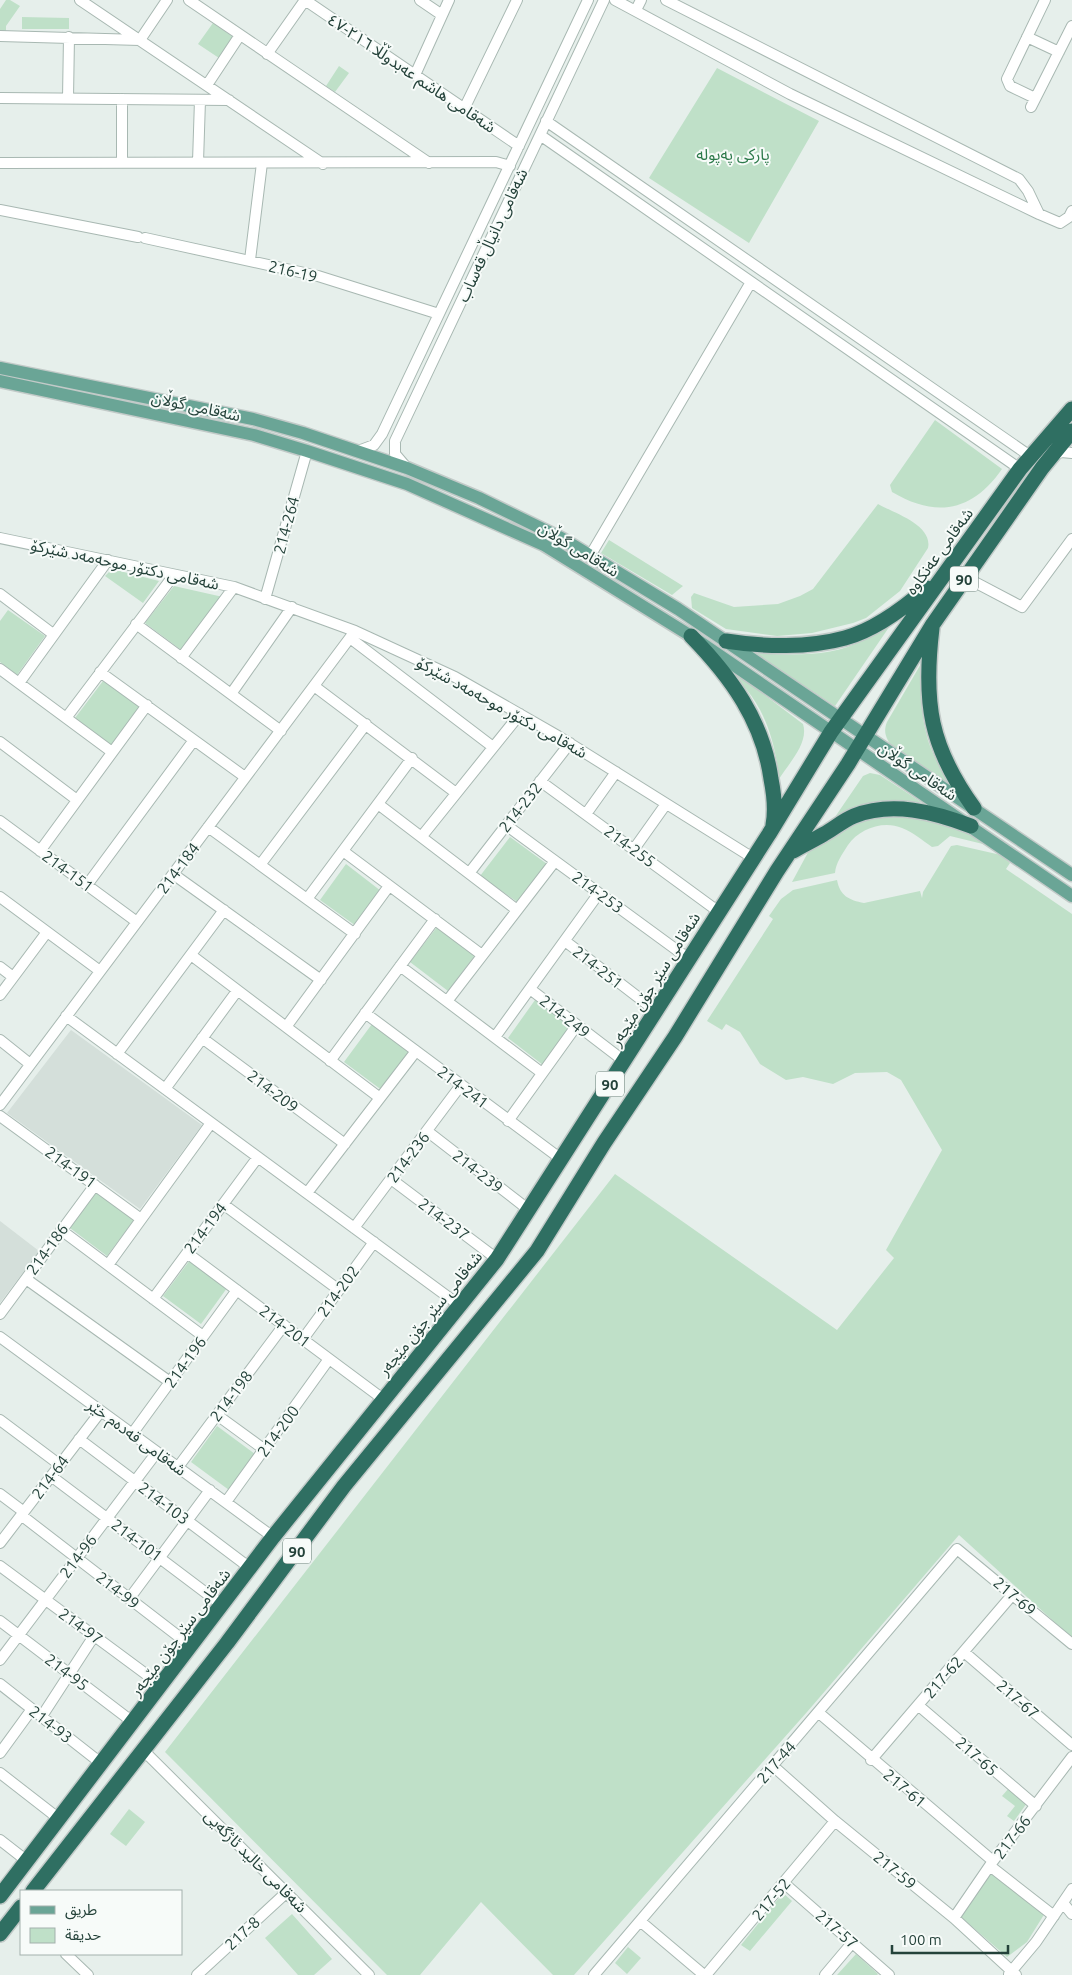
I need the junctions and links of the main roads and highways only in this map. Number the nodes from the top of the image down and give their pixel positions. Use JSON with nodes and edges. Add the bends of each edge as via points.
{"nodes":[{"id":1,"x":0,"y":368,"type":"edge"},
{"id":2,"x":0,"y":381,"type":"edge"},
{"id":3,"x":1072,"y":409,"type":"edge"},
{"id":4,"x":1072,"y":431,"type":"edge"},
{"id":5,"x":943,"y":574,"type":"junction"},
{"id":6,"x":933,"y":624,"type":"junction"},
{"id":7,"x":691,"y":636,"type":"junction"},
{"id":8,"x":726,"y":641,"type":"junction"},
{"id":9,"x":841,"y":718,"type":"junction"},
{"id":10,"x":831,"y":732,"type":"junction"},
{"id":11,"x":865,"y":733,"type":"junction"},
{"id":12,"x":856,"y":748,"type":"junction"},
{"id":13,"x":974,"y":808,"type":"junction"},
{"id":14,"x":971,"y":826,"type":"junction"},
{"id":15,"x":769,"y":834,"type":"junction"},
{"id":16,"x":790,"y":852,"type":"junction"},
{"id":17,"x":1072,"y":875,"type":"edge"},
{"id":18,"x":1072,"y":896,"type":"edge"},
{"id":19,"x":348,"y":1443,"type":"junction"},
{"id":20,"x":365,"y":1462,"type":"junction"},
{"id":21,"x":325,"y":1472,"type":"junction"},
{"id":22,"x":344,"y":1486,"type":"junction"},
{"id":23,"x":34,"y":1890,"type":"edge"},
{"id":24,"x":0,"y":1896,"type":"edge"},
{"id":25,"x":20,"y":1911,"type":"edge"},
{"id":26,"x":0,"y":1934,"type":"edge"}],
"edges":[{"from":1,"to":8,"type":"main road","name":"شەقامی گوڵان","via":[[253,419],[407,468],[561,538]]},
{"from":2,"to":7,"type":"main road","name":"شەقامی گوڵان","via":[[254,435],[407,484],[544,545]]},
{"from":3,"to":5,"type":"highway","name":"شەقامی عەنکاوە","number":"90","via":[[1030,456]]},
{"from":4,"to":6,"type":"highway","number":"90"},
{"from":5,"to":8,"type":"highway","via":[[889,616],[845,638],[798,644]]},
{"from":5,"to":9,"type":"highway","name":"شەقامی عەنکاوە","number":"90"},
{"from":6,"to":11,"type":"highway","number":"90"},
{"from":6,"to":13,"type":"highway","via":[[928,662],[931,718],[946,762]]},
{"from":7,"to":10,"type":"main road","name":"شەقامی گوڵان"},
{"from":7,"to":15,"type":"highway","via":[[732,682],[760,732],[775,805]]},
{"from":8,"to":9,"type":"main road","name":"شەقامی گوڵان"},
{"from":9,"to":10,"type":"highway","name":"شەقامی سێر جۆن مێجەر","number":"90"},
{"from":9,"to":11,"type":"main road","name":"شەقامی گوڵان"},
{"from":10,"to":12,"type":"main road","name":"شەقامی گوڵان"},
{"from":10,"to":15,"type":"highway","name":"شەقامی سێر جۆن مێجەر","number":"90"},
{"from":11,"to":12,"type":"highway","number":"90"},
{"from":11,"to":13,"type":"main road","name":"شەقامی گوڵان"},
{"from":12,"to":14,"type":"main road","name":"شەقامی گوڵان"},
{"from":12,"to":16,"type":"highway","number":"90"},
{"from":13,"to":17,"type":"main road","name":"شەقامی گوڵان"},
{"from":14,"to":16,"type":"highway","via":[[934,814],[878,810],[838,824]]},
{"from":14,"to":18,"type":"main road","name":"شەقامی گوڵان"},
{"from":15,"to":19,"type":"highway","name":"شەقامی سێر جۆن مێجەر","number":"90","via":[[497,1258]]},
{"from":16,"to":20,"type":"highway","number":"90","via":[[537,1251]]},
{"from":19,"to":20,"type":"highway","via":[[348,1457],[354,1462]]},
{"from":19,"to":21,"type":"highway","name":"شەقامی سێر جۆن مێجەر","number":"90"},
{"from":20,"to":22,"type":"highway","number":"90"},
{"from":21,"to":22,"type":"highway","via":[[331,1468],[342,1471],[346,1478]]},
{"from":21,"to":24,"type":"highway","name":"شەقامی سێر جۆن مێجەر","number":"90"},
{"from":22,"to":23,"type":"highway","number":"90","via":[[193,1687]]},
{"from":25,"to":26,"type":"highway"}]}
